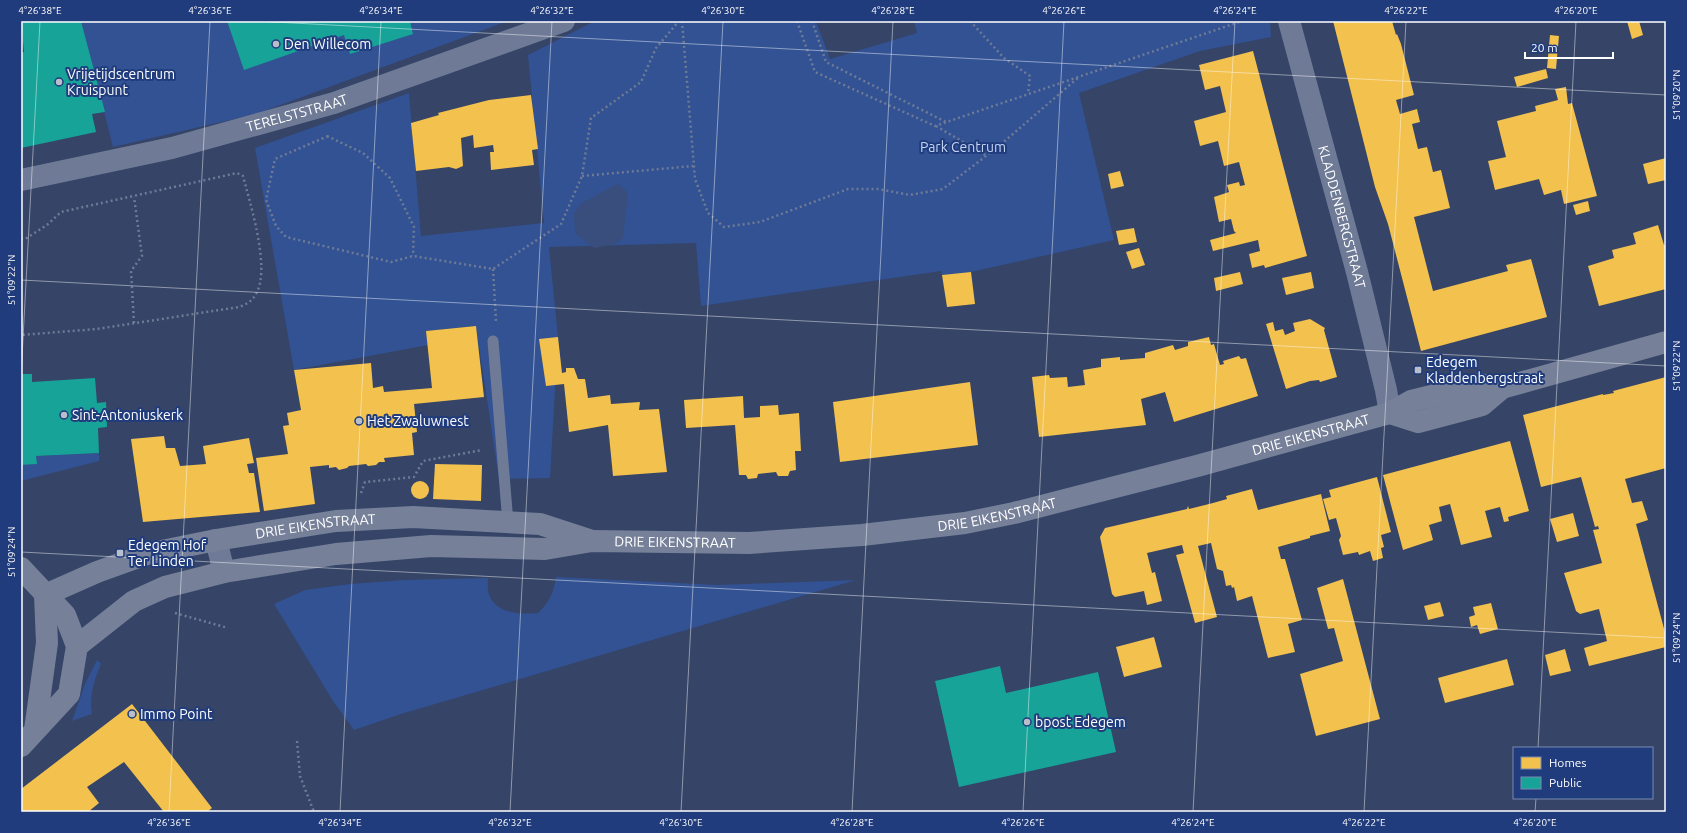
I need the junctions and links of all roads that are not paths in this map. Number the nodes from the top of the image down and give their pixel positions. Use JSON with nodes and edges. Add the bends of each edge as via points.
{"nodes":[{"id":1,"x":564,"y":21,"type":"edge"},
{"id":2,"x":1289,"y":21,"type":"edge"},
{"id":3,"x":21,"y":180,"type":"edge"},
{"id":4,"x":493,"y":341,"type":"road end"},
{"id":5,"x":1666,"y":342,"type":"edge"},
{"id":6,"x":1390,"y":413,"type":"junction"},
{"id":7,"x":508,"y":523,"type":"junction"},
{"id":8,"x":216,"y":540,"type":"junction"},
{"id":9,"x":592,"y":541,"type":"junction"},
{"id":10,"x":21,"y":568,"type":"edge"},
{"id":11,"x":224,"y":572,"type":"junction"},
{"id":12,"x":45,"y":595,"type":"junction"},
{"id":13,"x":47,"y":643,"type":"junction"},
{"id":14,"x":77,"y":646,"type":"junction"},
{"id":15,"x":35,"y":730,"type":"junction"},
{"id":16,"x":21,"y":746,"type":"edge"}],
"edges":[{"from":1,"to":3,"type":"street","name":"TERELSTSTRAAT","via":[[316,108],[172,148]]},
{"from":2,"to":6,"type":"street","name":"KLADDENBERGSTRAAT","via":[[1357,272]]},
{"from":4,"to":7,"type":"lane"},
{"from":5,"to":6,"type":"street","name":"DRIE EIKENSTRAAT","via":[[1502,388],[1480,384],[1411,401]]},
{"from":6,"to":9,"type":"street","name":"DRIE EIKENSTRAAT","via":[[1197,466],[965,523],[862,535],[749,543]]},
{"from":7,"to":8,"type":"street","name":"DRIE EIKENSTRAAT","via":[[412,517],[336,520]]},
{"from":7,"to":9,"type":"street","name":"DRIE EIKENSTRAAT","via":[[540,524]]},
{"from":8,"to":11,"type":"street"},
{"from":8,"to":12,"type":"street","name":"DRIE EIKENSTRAAT","via":[[147,554]]},
{"from":9,"to":11,"type":"street","name":"DRIE EIKENSTRAAT","via":[[546,549],[415,547],[336,554]]},
{"from":10,"to":12,"type":"street"},
{"from":11,"to":14,"type":"street","name":"DRIE EIKENSTRAAT","via":[[165,587],[134,601]]},
{"from":12,"to":13,"type":"street"},
{"from":12,"to":14,"type":"street","via":[[65,615]]},
{"from":13,"to":14,"type":"street","via":[[62,647]]},
{"from":13,"to":15,"type":"street"},
{"from":14,"to":15,"type":"street","via":[[70,694]]},
{"from":15,"to":16,"type":"street"}]}
